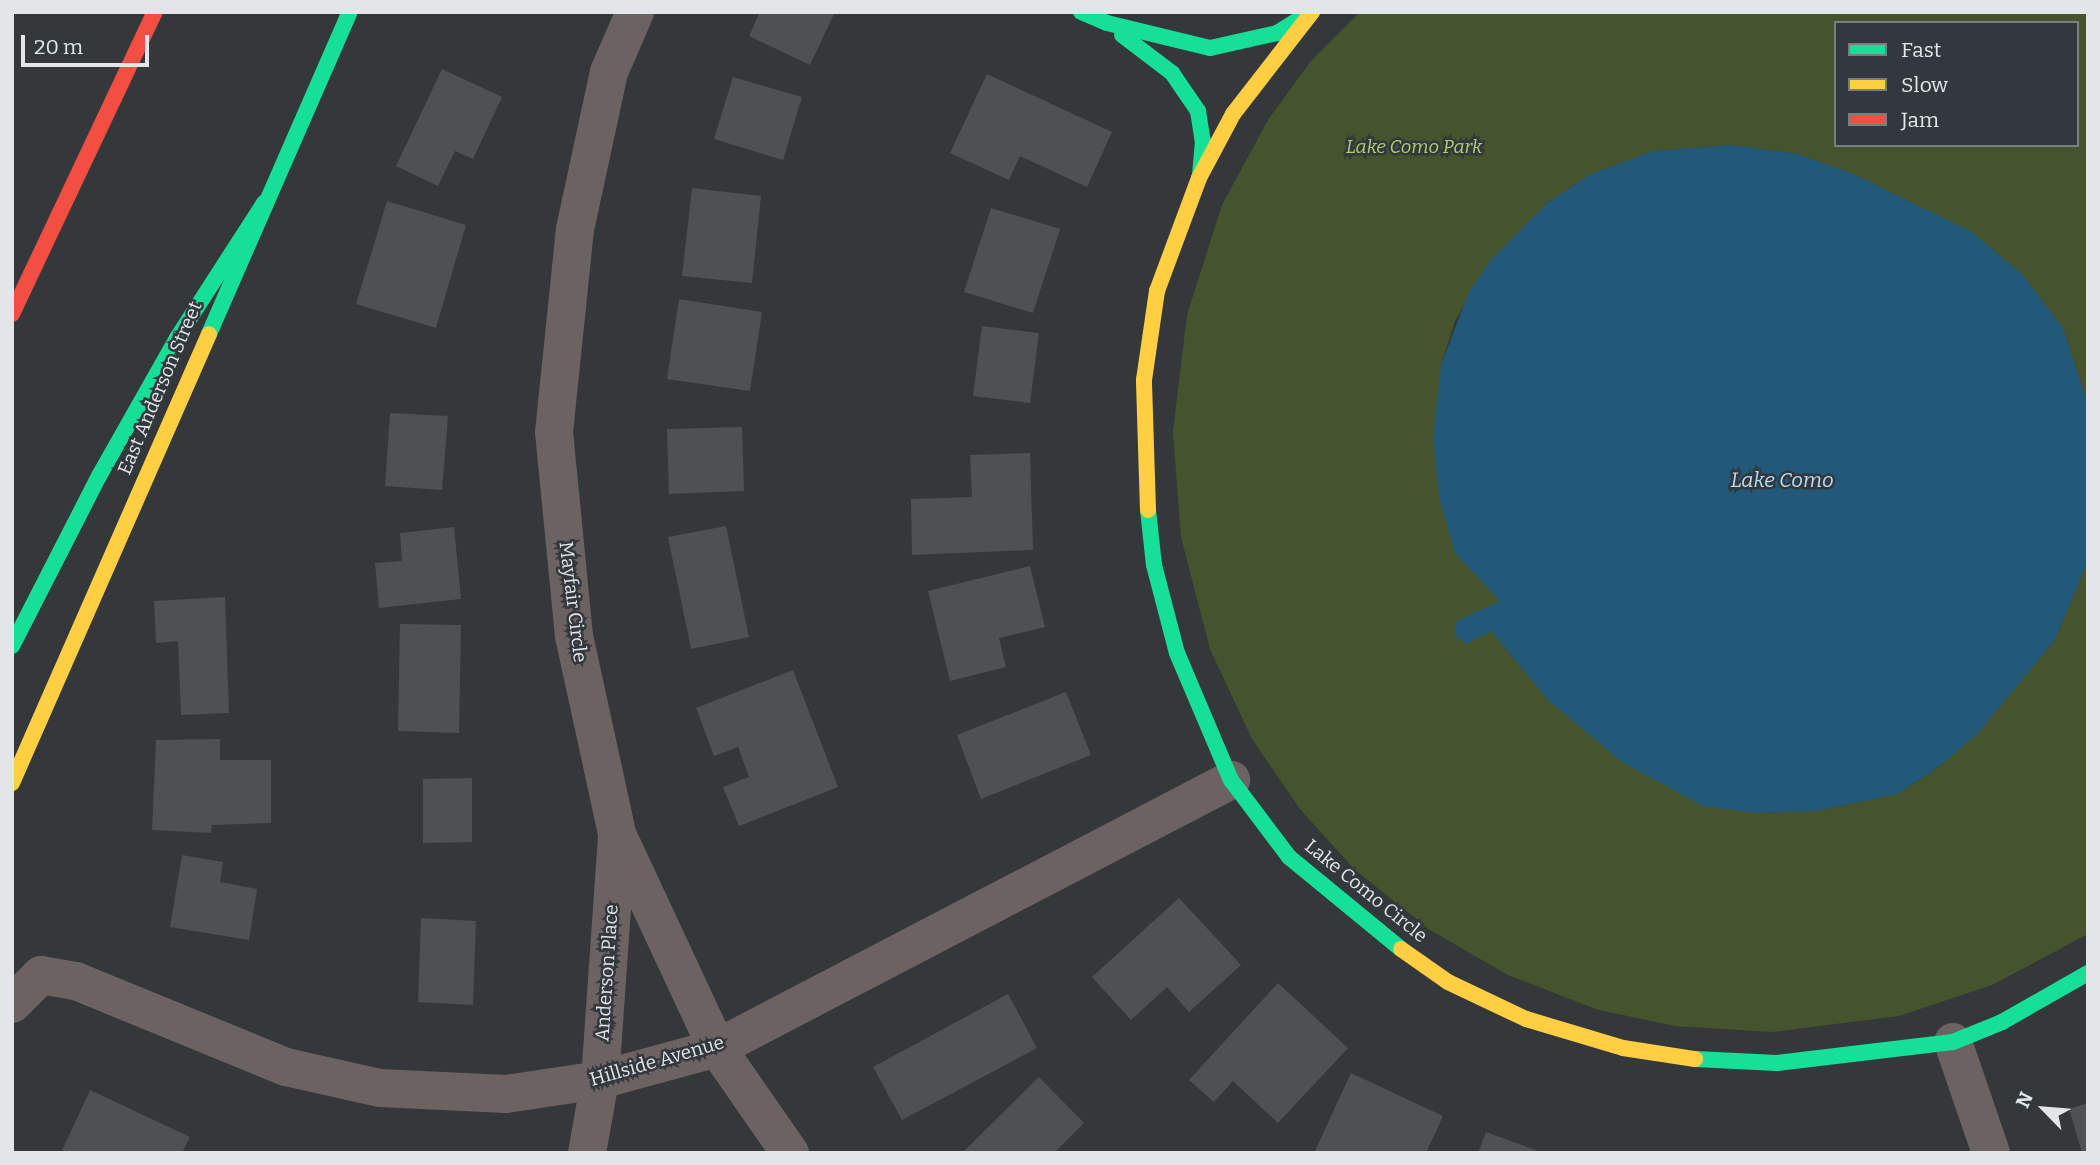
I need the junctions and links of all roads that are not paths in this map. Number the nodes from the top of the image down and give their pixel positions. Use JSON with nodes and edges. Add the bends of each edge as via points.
{"nodes":[{"id":1,"x":155,"y":12,"type":"edge"},
{"id":2,"x":350,"y":12,"type":"edge"},
{"id":3,"x":635,"y":12,"type":"edge"},
{"id":4,"x":1082,"y":12,"type":"edge"},
{"id":5,"x":1310,"y":12,"type":"edge"},
{"id":6,"x":1107,"y":23,"type":"junction"},
{"id":7,"x":1199,"y":177,"type":"junction"},
{"id":8,"x":264,"y":202,"type":"junction"},
{"id":9,"x":12,"y":314,"type":"edge"},
{"id":10,"x":12,"y":646,"type":"edge"},
{"id":11,"x":1231,"y":780,"type":"junction"},
{"id":12,"x":12,"y":783,"type":"edge"},
{"id":13,"x":617,"y":834,"type":"junction"},
{"id":14,"x":2088,"y":973,"type":"edge"},
{"id":15,"x":12,"y":1004,"type":"edge"},
{"id":16,"x":1953,"y":1042,"type":"junction"},
{"id":17,"x":717,"y":1048,"type":"junction"},
{"id":18,"x":600,"y":1080,"type":"junction"},
{"id":19,"x":587,"y":1153,"type":"edge"},
{"id":20,"x":790,"y":1153,"type":"edge"},
{"id":21,"x":1991,"y":1153,"type":"edge"}],
"edges":[{"from":1,"to":9,"type":"main road"},
{"from":2,"to":8,"type":"main road","name":"East Anderson Street"},
{"from":3,"to":13,"type":"street","name":"Mayfair Circle","via":[[609,72],[575,229],[554,432],[574,636]]},
{"from":4,"to":6,"type":"main road"},
{"from":5,"to":6,"type":"main road","via":[[1277,33],[1210,48]]},
{"from":5,"to":7,"type":"main road","name":"Lake Como Circle","via":[[1233,114]]},
{"from":6,"to":7,"type":"main road","via":[[1172,73],[1198,111],[1203,141]]},
{"from":7,"to":11,"type":"main road","name":"Lake Como Circle","via":[[1157,291],[1144,380],[1145,480],[1154,565],[1177,653]]},
{"from":8,"to":10,"type":"main road","via":[[177,338]]},
{"from":8,"to":12,"type":"main road","name":"East Anderson Street"},
{"from":11,"to":16,"type":"main road","name":"Lake Como Circle","via":[[1290,857],[1384,938],[1448,982],[1526,1019],[1623,1048],[1705,1061],[1777,1063]]},
{"from":11,"to":17,"type":"street","name":"Hillside Avenue"},
{"from":13,"to":17,"type":"street","name":"Mayfair Circle"},
{"from":13,"to":18,"type":"street","name":"Anderson Place"},
{"from":14,"to":16,"type":"main road","name":"Lake Como Circle","via":[[2002,1022]]},
{"from":15,"to":18,"type":"street","name":"Hillside Avenue","via":[[41,975],[76,981],[286,1067],[380,1088],[506,1094]]},
{"from":16,"to":21,"type":"street"},
{"from":17,"to":18,"type":"street","name":"Hillside Avenue"},
{"from":17,"to":20,"type":"street","name":"Mayfair Circle"},
{"from":18,"to":19,"type":"street","name":"Anderson Place"}]}
